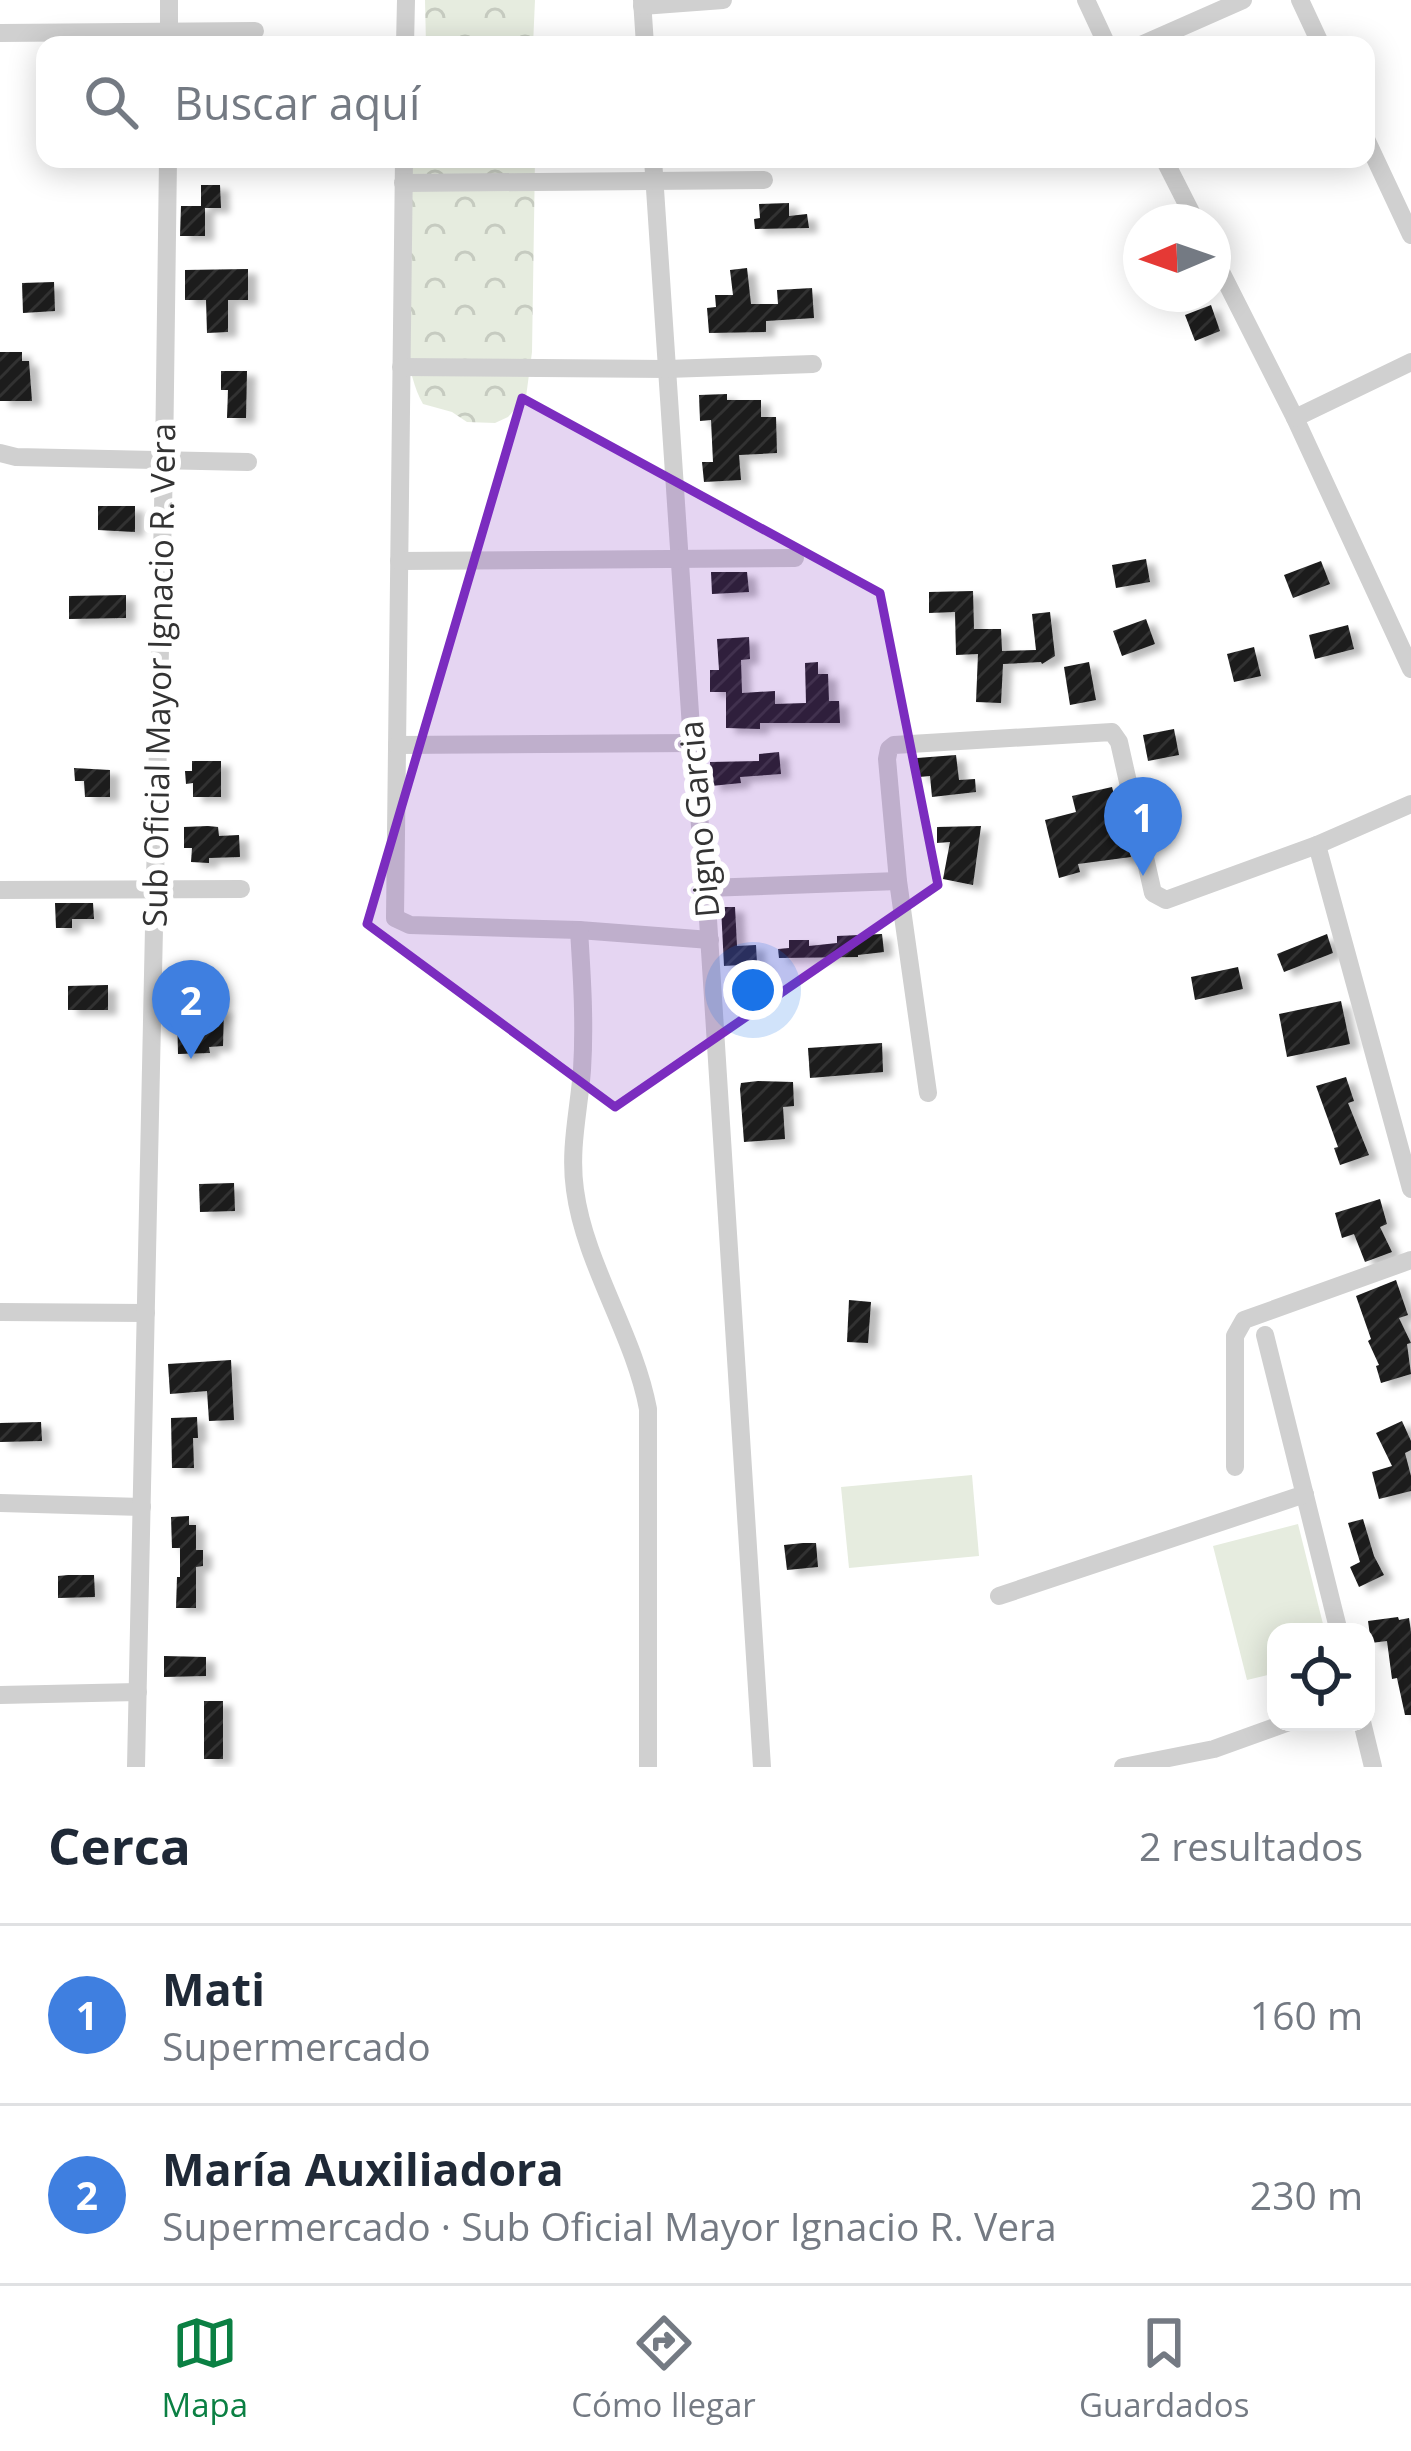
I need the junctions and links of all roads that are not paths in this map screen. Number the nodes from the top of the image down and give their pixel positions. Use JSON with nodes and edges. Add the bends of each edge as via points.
{"nodes":[{"id":1,"x":169,"y":0,"type":"edge"},
{"id":2,"x":406,"y":0,"type":"edge"},
{"id":3,"x":723,"y":0,"type":"edge"},
{"id":4,"x":1086,"y":0,"type":"edge"},
{"id":5,"x":1243,"y":0,"type":"edge"},
{"id":6,"x":1300,"y":0,"type":"edge"},
{"id":7,"x":642,"y":3,"type":"edge"},
{"id":8,"x":255,"y":31,"type":"dead end"},
{"id":9,"x":0,"y":33,"type":"edge"},
{"id":10,"x":101,"y":36,"type":"edge"},
{"id":11,"x":169,"y":36,"type":"edge"},
{"id":12,"x":194,"y":36,"type":"edge"},
{"id":13,"x":405,"y":36,"type":"edge"},
{"id":14,"x":644,"y":36,"type":"edge"},
{"id":15,"x":1103,"y":36,"type":"edge"},
{"id":16,"x":1162,"y":36,"type":"edge"},
{"id":17,"x":1317,"y":36,"type":"edge"},
{"id":18,"x":1375,"y":159,"type":"edge"},
{"id":19,"x":167,"y":168,"type":"edge"},
{"id":20,"x":404,"y":168,"type":"edge"},
{"id":21,"x":653,"y":168,"type":"edge"},
{"id":22,"x":1169,"y":168,"type":"edge"},
{"id":23,"x":654,"y":180,"type":"junction"},
{"id":24,"x":764,"y":180,"type":"dead end"},
{"id":25,"x":403,"y":183,"type":"junction"},
{"id":26,"x":1187,"y":204,"type":"edge"},
{"id":27,"x":1411,"y":235,"type":"edge"},
{"id":28,"x":1231,"y":292,"type":"edge"},
{"id":29,"x":1411,"y":362,"type":"edge"},
{"id":30,"x":813,"y":364,"type":"dead end"},
{"id":31,"x":401,"y":368,"type":"junction"},
{"id":32,"x":667,"y":369,"type":"junction"},
{"id":33,"x":1295,"y":418,"type":"junction"},
{"id":34,"x":0,"y":453,"type":"edge"},
{"id":35,"x":164,"y":462,"type":"junction"},
{"id":36,"x":248,"y":462,"type":"dead end"},
{"id":37,"x":795,"y":558,"type":"dead end"},
{"id":38,"x":680,"y":559,"type":"junction"},
{"id":39,"x":399,"y":562,"type":"junction"},
{"id":40,"x":1411,"y":669,"type":"edge"},
{"id":41,"x":692,"y":743,"type":"junction"},
{"id":42,"x":397,"y":745,"type":"junction"},
{"id":43,"x":1411,"y":804,"type":"edge"},
{"id":44,"x":1317,"y":845,"type":"junction"},
{"id":45,"x":898,"y":880,"type":"junction"},
{"id":46,"x":706,"y":888,"type":"junction"},
{"id":47,"x":241,"y":889,"type":"dead end"},
{"id":48,"x":0,"y":890,"type":"edge"},
{"id":49,"x":155,"y":890,"type":"junction"},
{"id":50,"x":579,"y":930,"type":"junction"},
{"id":51,"x":710,"y":940,"type":"junction"},
{"id":52,"x":928,"y":1093,"type":"dead end"},
{"id":53,"x":1411,"y":1189,"type":"edge"},
{"id":54,"x":1411,"y":1260,"type":"edge"},
{"id":55,"x":0,"y":1312,"type":"edge"},
{"id":56,"x":146,"y":1313,"type":"junction"},
{"id":57,"x":1265,"y":1335,"type":"dead end"},
{"id":58,"x":1235,"y":1467,"type":"dead end"},
{"id":59,"x":1305,"y":1494,"type":"junction"},
{"id":60,"x":0,"y":1503,"type":"edge"},
{"id":61,"x":142,"y":1507,"type":"junction"},
{"id":62,"x":999,"y":1595,"type":"dead end"},
{"id":63,"x":1337,"y":1623,"type":"edge"},
{"id":64,"x":138,"y":1692,"type":"junction"},
{"id":65,"x":0,"y":1695,"type":"edge"},
{"id":66,"x":1267,"y":1730,"type":"edge"},
{"id":67,"x":1364,"y":1731,"type":"edge"},
{"id":68,"x":136,"y":1767,"type":"edge"},
{"id":69,"x":649,"y":1767,"type":"edge"},
{"id":70,"x":762,"y":1767,"type":"edge"},
{"id":71,"x":1124,"y":1767,"type":"edge"},
{"id":72,"x":1373,"y":1767,"type":"edge"}],
"edges":[{"from":1,"to":11,"type":"street"},
{"from":2,"to":13,"type":"street"},
{"from":3,"to":7,"type":"street"},
{"from":4,"to":15,"type":"street"},
{"from":5,"to":16,"type":"street"},
{"from":6,"to":17,"type":"street"},
{"from":7,"to":14,"type":"street"},
{"from":8,"to":12,"type":"street"},
{"from":9,"to":10,"type":"street"},
{"from":18,"to":27,"type":"street"},
{"from":19,"to":35,"type":"street","name":"Sub Oficial Mayor Ignacio R. Vera"},
{"from":20,"to":25,"type":"street"},
{"from":21,"to":23,"type":"street","name":"Digno Garcia"},
{"from":22,"to":26,"type":"street"},
{"from":23,"to":24,"type":"street"},
{"from":23,"to":25,"type":"street"},
{"from":23,"to":32,"type":"street","name":"Digno Garcia"},
{"from":25,"to":31,"type":"street"},
{"from":28,"to":33,"type":"street"},
{"from":29,"to":33,"type":"street"},
{"from":30,"to":32,"type":"street"},
{"from":31,"to":32,"type":"street"},
{"from":31,"to":39,"type":"street"},
{"from":32,"to":38,"type":"street","name":"Digno Garcia"},
{"from":33,"to":40,"type":"street"},
{"from":34,"to":35,"type":"street"},
{"from":35,"to":36,"type":"street"},
{"from":35,"to":49,"type":"street","name":"Sub Oficial Mayor Ignacio R. Vera"},
{"from":37,"to":38,"type":"street"},
{"from":38,"to":39,"type":"street"},
{"from":38,"to":41,"type":"street","name":"Digno Garcia"},
{"from":39,"to":42,"type":"street"},
{"from":41,"to":42,"type":"street"},
{"from":41,"to":46,"type":"street","name":"Digno Garcia"},
{"from":42,"to":50,"type":"street","via":[[395,918],[410,926]]},
{"from":43,"to":44,"type":"street"},
{"from":44,"to":45,"type":"street","via":[[1166,900],[1153,893],[1112,732],[899,744],[887,759]]},
{"from":44,"to":53,"type":"street"},
{"from":45,"to":46,"type":"street"},
{"from":45,"to":52,"type":"street"},
{"from":46,"to":51,"type":"street","name":"Digno Garcia"},
{"from":47,"to":49,"type":"street"},
{"from":48,"to":49,"type":"street"},
{"from":49,"to":56,"type":"street","name":"Sub Oficial Mayor Ignacio R. Vera"},
{"from":50,"to":51,"type":"street"},
{"from":50,"to":69,"type":"street","via":[[584,1033],[574,1189],[648,1409]]},
{"from":51,"to":70,"type":"street","name":"Digno Garcia"},
{"from":54,"to":58,"type":"street","via":[[1239,1325]]},
{"from":55,"to":56,"type":"street"},
{"from":56,"to":61,"type":"street","name":"Sub Oficial Mayor Ignacio R. Vera"},
{"from":57,"to":59,"type":"street"},
{"from":59,"to":62,"type":"street"},
{"from":59,"to":63,"type":"street"},
{"from":60,"to":61,"type":"street"},
{"from":61,"to":64,"type":"street","name":"Sub Oficial Mayor Ignacio R. Vera"},
{"from":64,"to":65,"type":"street"},
{"from":64,"to":68,"type":"street","name":"Sub Oficial Mayor Ignacio R. Vera"},
{"from":66,"to":71,"type":"street"},
{"from":67,"to":72,"type":"street"}]}
